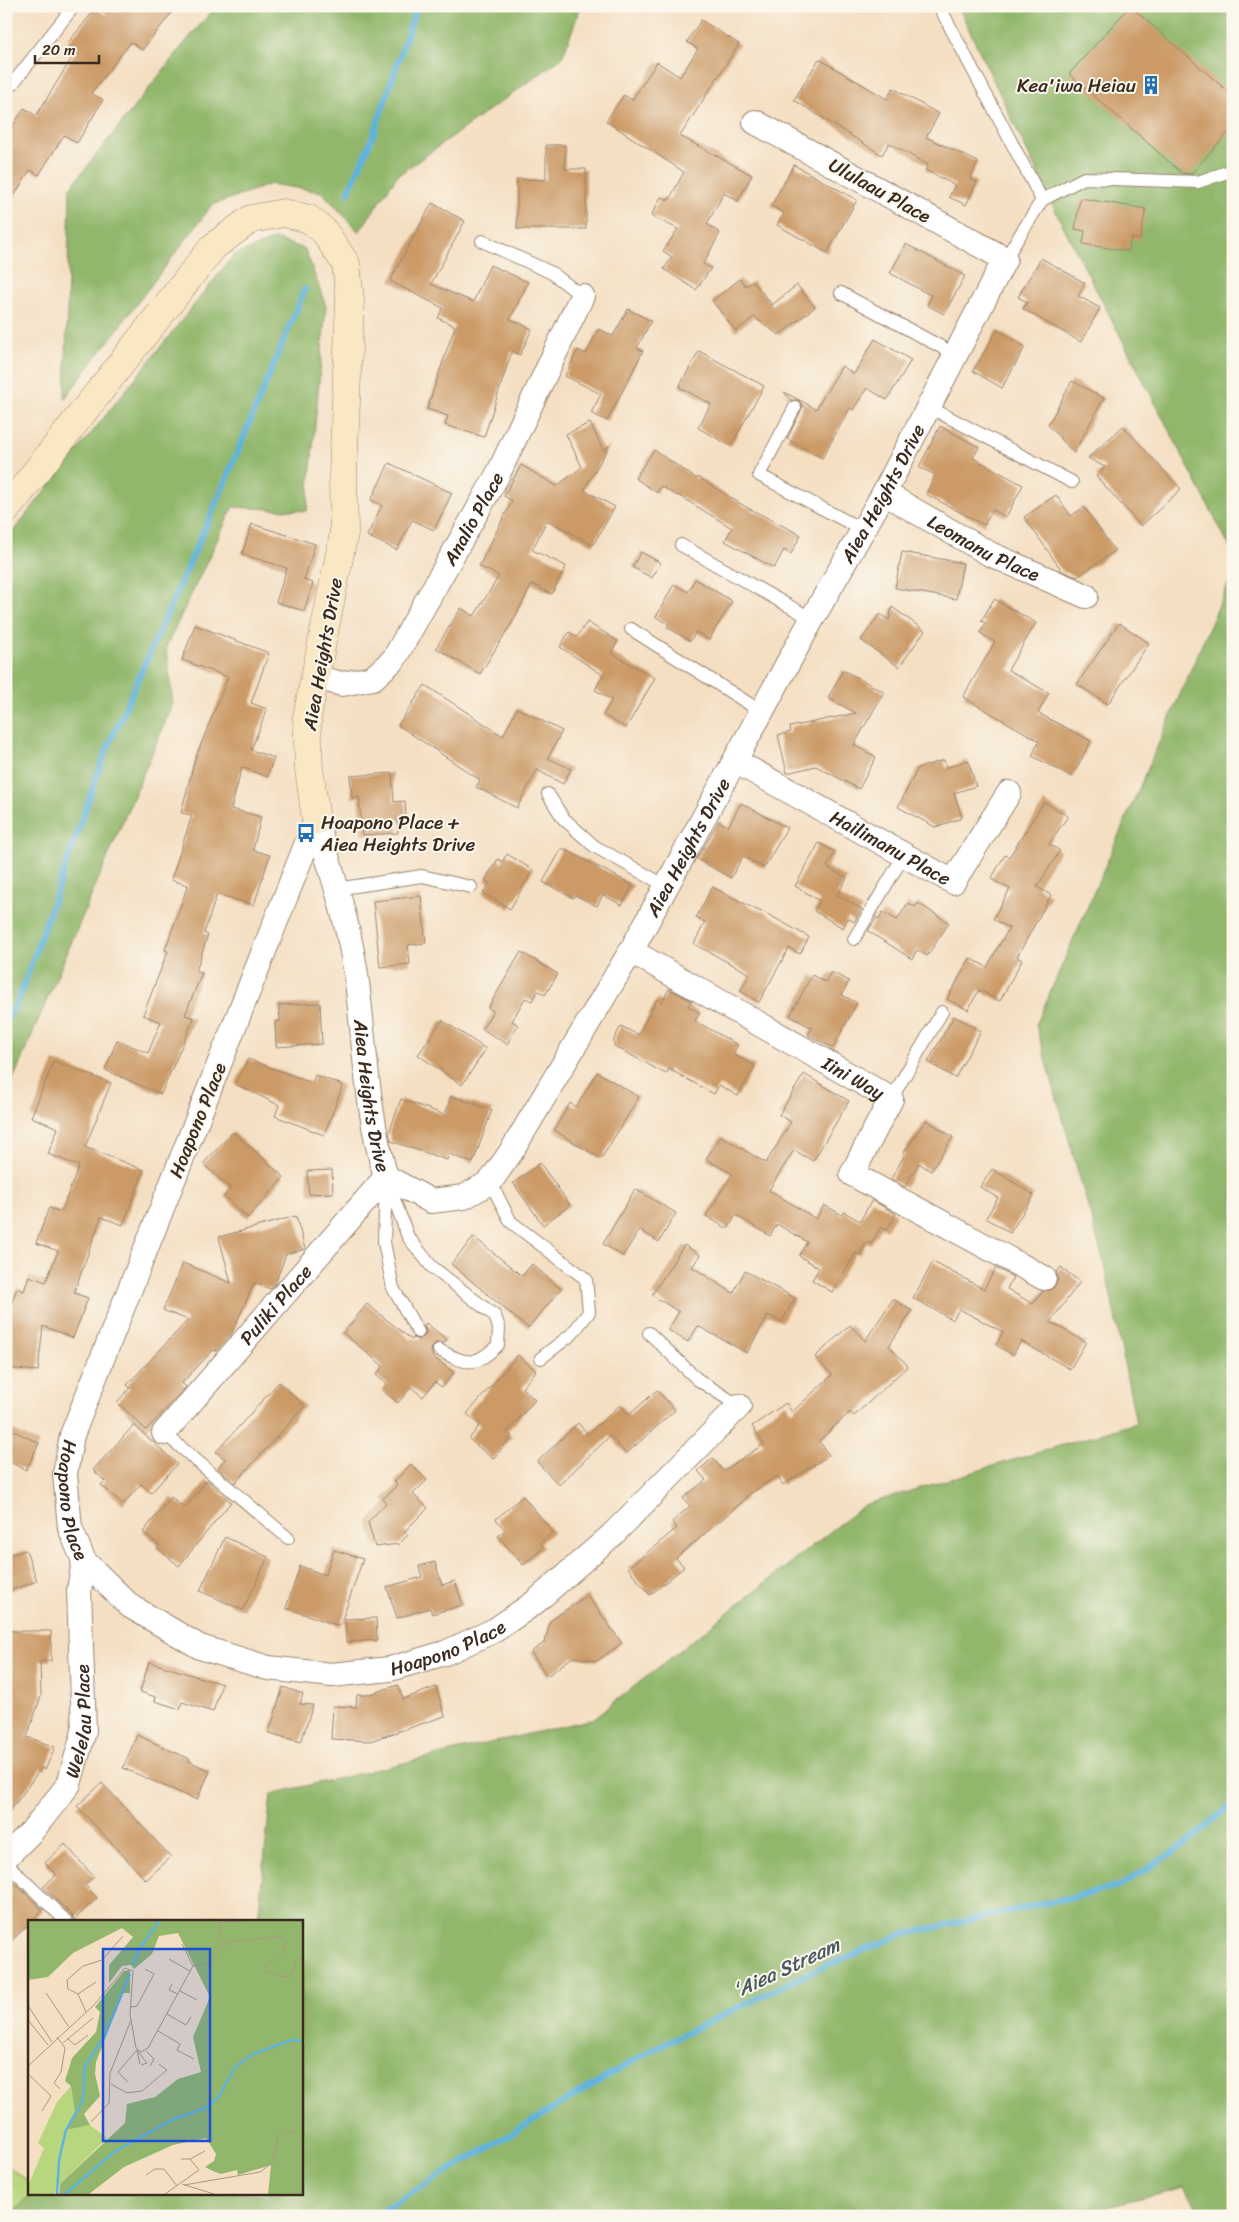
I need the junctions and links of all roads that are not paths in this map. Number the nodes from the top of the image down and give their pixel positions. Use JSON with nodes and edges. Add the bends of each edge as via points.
{"nodes":[{"id":1,"x":74,"y":6,"type":"edge"},
{"id":2,"x":939,"y":6,"type":"edge"},
{"id":3,"x":6,"y":92,"type":"edge"},
{"id":4,"x":755,"y":122,"type":"dead end"},
{"id":5,"x":1233,"y":170,"type":"edge"},
{"id":6,"x":1042,"y":200,"type":"junction"},
{"id":7,"x":482,"y":241,"type":"dead end"},
{"id":8,"x":1005,"y":259,"type":"junction"},
{"id":9,"x":841,"y":293,"type":"dead end"},
{"id":10,"x":582,"y":296,"type":"joint"},
{"id":11,"x":956,"y":355,"type":"junction"},
{"id":12,"x":794,"y":407,"type":"dead end"},
{"id":13,"x":928,"y":407,"type":"junction"},
{"id":14,"x":1072,"y":482,"type":"dead end"},
{"id":15,"x":884,"y":493,"type":"junction"},
{"id":16,"x":6,"y":510,"type":"edge"},
{"id":17,"x":863,"y":530,"type":"junction"},
{"id":18,"x":681,"y":545,"type":"dead end"},
{"id":19,"x":1086,"y":596,"type":"dead end"},
{"id":20,"x":812,"y":620,"type":"junction"},
{"id":21,"x":630,"y":629,"type":"dead end"},
{"id":22,"x":315,"y":677,"type":"junction"},
{"id":23,"x":762,"y":712,"type":"junction"},
{"id":24,"x":736,"y":761,"type":"junction"},
{"id":25,"x":1009,"y":793,"type":"dead end"},
{"id":26,"x":548,"y":794,"type":"dead end"},
{"id":27,"x":316,"y":820,"type":"junction"},
{"id":28,"x":904,"y":854,"type":"junction"},
{"id":29,"x":666,"y":886,"type":"junction"},
{"id":30,"x":471,"y":887,"type":"dead end"},
{"id":31,"x":336,"y":889,"type":"junction"},
{"id":32,"x":854,"y":940,"type":"dead end"},
{"id":33,"x":631,"y":952,"type":"junction"},
{"id":34,"x":942,"y":1012,"type":"dead end"},
{"id":35,"x":891,"y":1100,"type":"junction"},
{"id":36,"x":386,"y":1177,"type":"junction"},
{"id":37,"x":490,"y":1182,"type":"junction"},
{"id":38,"x":1044,"y":1278,"type":"dead end"},
{"id":39,"x":418,"y":1332,"type":"dead end"},
{"id":40,"x":649,"y":1334,"type":"dead end"},
{"id":41,"x":439,"y":1350,"type":"dead end"},
{"id":42,"x":541,"y":1358,"type":"dead end"},
{"id":43,"x":739,"y":1406,"type":"joint"},
{"id":44,"x":164,"y":1433,"type":"joint"},
{"id":45,"x":288,"y":1538,"type":"dead end"},
{"id":46,"x":84,"y":1561,"type":"junction"},
{"id":47,"x":6,"y":1857,"type":"edge"},
{"id":48,"x":6,"y":1863,"type":"edge"},
{"id":49,"x":65,"y":1920,"type":"edge"}],
"edges":[{"from":1,"to":3,"type":"lane"},
{"from":2,"to":6,"type":"lane"},
{"from":4,"to":8,"type":"street","name":"Ululaau Place"},
{"from":5,"to":6,"type":"lane","via":[[1198,182],[1084,178]]},
{"from":6,"to":8,"type":"lane","name":"Aiea Heights Drive"},
{"from":7,"to":10,"type":"lane","via":[[552,273]]},
{"from":8,"to":11,"type":"street","name":"Aiea Heights Drive"},
{"from":9,"to":11,"type":"lane"},
{"from":10,"to":22,"type":"street","name":"Analio Place","via":[[498,474],[394,659],[373,678],[342,684]]},
{"from":11,"to":13,"type":"street","name":"Aiea Heights Drive"},
{"from":12,"to":17,"type":"lane","via":[[759,475]]},
{"from":13,"to":14,"type":"lane"},
{"from":13,"to":15,"type":"street","name":"Aiea Heights Drive"},
{"from":15,"to":17,"type":"street","name":"Aiea Heights Drive"},
{"from":15,"to":19,"type":"street","name":"Leomanu Place","via":[[990,554]]},
{"from":16,"to":22,"type":"street","name":"Aiea Heights Drive","via":[[213,247],[251,219],[284,213],[309,219],[324,231],[346,264],[350,299],[343,475],[344,534]]},
{"from":17,"to":20,"type":"street","name":"Aiea Heights Drive"},
{"from":18,"to":20,"type":"lane"},
{"from":20,"to":23,"type":"street","name":"Aiea Heights Drive"},
{"from":21,"to":23,"type":"lane"},
{"from":22,"to":27,"type":"street","name":"Aiea Heights Drive","via":[[307,718]]},
{"from":23,"to":24,"type":"street","name":"Aiea Heights Drive"},
{"from":24,"to":28,"type":"street","name":"Hailimanu Place"},
{"from":24,"to":29,"type":"street","name":"Aiea Heights Drive"},
{"from":25,"to":28,"type":"street","name":"Hailimanu Place","via":[[953,882]]},
{"from":26,"to":29,"type":"lane","via":[[563,818],[594,846]]},
{"from":27,"to":31,"type":"street","name":"Aiea Heights Drive"},
{"from":27,"to":46,"type":"street","name":"Hoapono Place","via":[[72,1435],[65,1474],[70,1528]]},
{"from":28,"to":32,"type":"lane"},
{"from":29,"to":33,"type":"street","name":"Aiea Heights Drive"},
{"from":30,"to":31,"type":"lane","via":[[422,876]]},
{"from":31,"to":36,"type":"street","name":"Aiea Heights Drive","via":[[357,980],[377,1146]]},
{"from":33,"to":35,"type":"street","name":"Iini Way"},
{"from":33,"to":37,"type":"street","name":"Aiea Heights Drive"},
{"from":34,"to":35,"type":"lane"},
{"from":35,"to":38,"type":"street","name":"Iini Way","via":[[852,1174]]},
{"from":36,"to":37,"type":"street","name":"Aiea Heights Drive","via":[[430,1201],[464,1197]]},
{"from":36,"to":39,"type":"lane","via":[[384,1242],[393,1288]]},
{"from":36,"to":41,"type":"lane","via":[[408,1237],[432,1266],[494,1316],[499,1328],[498,1346],[475,1362],[460,1361]]},
{"from":36,"to":44,"type":"street","name":"Puliki Place"},
{"from":37,"to":42,"type":"lane","via":[[511,1222],[586,1279],[589,1312],[572,1334]]},
{"from":40,"to":43,"type":"lane","via":[[697,1379]]},
{"from":43,"to":46,"type":"street","name":"Hoapono Place","via":[[612,1535],[534,1603],[494,1630],[445,1653],[390,1669],[332,1675],[268,1668],[200,1647],[130,1606]]},
{"from":44,"to":45,"type":"lane"},
{"from":46,"to":47,"type":"street","name":"Welelau Place","via":[[79,1590],[84,1731],[69,1784],[32,1831]]},
{"from":48,"to":49,"type":"lane"}]}
